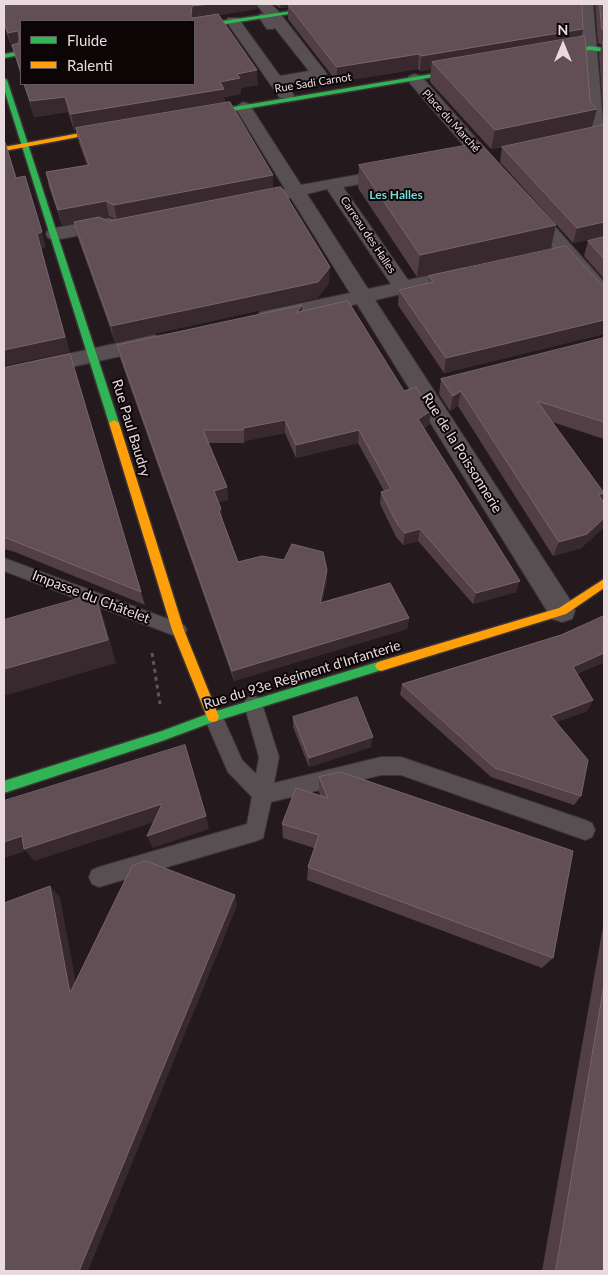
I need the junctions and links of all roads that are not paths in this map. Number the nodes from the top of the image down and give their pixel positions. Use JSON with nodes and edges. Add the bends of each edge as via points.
{"nodes":[{"id":1,"x":350,"y":4,"type":"edge"},
{"id":2,"x":586,"y":4,"type":"edge"},
{"id":3,"x":268,"y":15,"type":"edge"},
{"id":4,"x":234,"y":21,"type":"junction"},
{"id":5,"x":195,"y":27,"type":"edge"},
{"id":6,"x":597,"y":49,"type":"edge"},
{"id":7,"x":20,"y":53,"type":"edge"},
{"id":8,"x":4,"y":56,"type":"edge"},
{"id":9,"x":542,"y":57,"type":"edge"},
{"id":10,"x":481,"y":68,"type":"edge"},
{"id":11,"x":318,"y":74,"type":"junction"},
{"id":12,"x":414,"y":79,"type":"junction"},
{"id":13,"x":4,"y":80,"type":"edge"},
{"id":14,"x":276,"y":81,"type":"junction"},
{"id":15,"x":334,"y":92,"type":"junction"},
{"id":16,"x":289,"y":100,"type":"junction"},
{"id":17,"x":243,"y":108,"type":"junction"},
{"id":18,"x":185,"y":117,"type":"edge"},
{"id":19,"x":128,"y":127,"type":"edge"},
{"id":20,"x":599,"y":133,"type":"edge"},
{"id":21,"x":26,"y":145,"type":"junction"},
{"id":22,"x":4,"y":149,"type":"edge"},
{"id":23,"x":504,"y":154,"type":"edge"},
{"id":24,"x":473,"y":160,"type":"junction"},
{"id":25,"x":408,"y":170,"type":"edge"},
{"id":26,"x":332,"y":183,"type":"junction"},
{"id":27,"x":296,"y":192,"type":"junction"},
{"id":28,"x":267,"y":198,"type":"edge"},
{"id":29,"x":126,"y":226,"type":"edge"},
{"id":30,"x":55,"y":234,"type":"junction"},
{"id":31,"x":479,"y":271,"type":"edge"},
{"id":32,"x":404,"y":287,"type":"junction"},
{"id":33,"x":604,"y":294,"type":"edge"},
{"id":34,"x":362,"y":296,"type":"junction"},
{"id":35,"x":244,"y":322,"type":"edge"},
{"id":36,"x":178,"y":336,"type":"edge"},
{"id":37,"x":92,"y":355,"type":"junction"},
{"id":38,"x":4,"y":375,"type":"edge"},
{"id":39,"x":4,"y":564,"type":"edge"},
{"id":40,"x":604,"y":583,"type":"edge"},
{"id":41,"x":562,"y":610,"type":"junction"},
{"id":42,"x":178,"y":630,"type":"junction"},
{"id":43,"x":253,"y":704,"type":"junction"},
{"id":44,"x":213,"y":717,"type":"junction"},
{"id":45,"x":4,"y":787,"type":"edge"},
{"id":46,"x":263,"y":795,"type":"junction"},
{"id":47,"x":585,"y":830,"type":"dead end"},
{"id":48,"x":99,"y":877,"type":"dead end"}],
"edges":[{"from":1,"to":3,"type":"street"},
{"from":2,"to":6,"type":"street"},
{"from":3,"to":4,"type":"street"},
{"from":3,"to":11,"type":"street"},
{"from":4,"to":5,"type":"street"},
{"from":4,"to":14,"type":"street"},
{"from":6,"to":9,"type":"street"},
{"from":6,"to":20,"type":"street","via":[[596,121]]},
{"from":7,"to":8,"type":"street"},
{"from":10,"to":12,"type":"street","name":"Rue Sadi Carnot"},
{"from":11,"to":14,"type":"street"},
{"from":11,"to":15,"type":"street"},
{"from":12,"to":15,"type":"street","name":"Rue Sadi Carnot"},
{"from":12,"to":24,"type":"street","name":"Place du Marché"},
{"from":13,"to":21,"type":"street","name":"Rue Paul Baudry"},
{"from":14,"to":16,"type":"street"},
{"from":15,"to":16,"type":"street","name":"Rue Sadi Carnot"},
{"from":16,"to":17,"type":"street","name":"Rue Sadi Carnot"},
{"from":17,"to":18,"type":"street","name":"Rue Sadi Carnot"},
{"from":17,"to":27,"type":"street"},
{"from":19,"to":21,"type":"street"},
{"from":21,"to":22,"type":"street"},
{"from":21,"to":30,"type":"street","name":"Rue Paul Baudry"},
{"from":23,"to":24,"type":"street"},
{"from":24,"to":33,"type":"street","name":"Place du Marché","via":[[513,190],[563,253]]},
{"from":25,"to":26,"type":"street","name":"Carreau des Halles"},
{"from":26,"to":27,"type":"street","name":"Carreau des Halles"},
{"from":26,"to":32,"type":"street","name":"Carreau des Halles"},
{"from":27,"to":28,"type":"street","name":"Carreau des Halles"},
{"from":27,"to":34,"type":"street"},
{"from":29,"to":30,"type":"street","via":[[111,229],[109,224]]},
{"from":30,"to":37,"type":"street","name":"Rue Paul Baudry"},
{"from":31,"to":32,"type":"street","name":"Carreau des Halles"},
{"from":32,"to":34,"type":"street","name":"Carreau des Halles"},
{"from":34,"to":35,"type":"street","name":"Carreau des Halles"},
{"from":34,"to":41,"type":"street","name":"Rue de la Poissonnerie","via":[[430,386]]},
{"from":36,"to":37,"type":"street"},
{"from":37,"to":38,"type":"street"},
{"from":37,"to":42,"type":"street","name":"Rue Paul Baudry"},
{"from":39,"to":42,"type":"lane","name":"Impasse du Châtelet"},
{"from":40,"to":41,"type":"street","name":"Rue du 93e Régiment d'Infanterie"},
{"from":41,"to":43,"type":"street","name":"Rue du 93e Régiment d'Infanterie"},
{"from":42,"to":44,"type":"street","name":"Rue Paul Baudry"},
{"from":43,"to":44,"type":"street","name":"Rue du 93e Régiment d'Infanterie"},
{"from":43,"to":46,"type":"lane","via":[[268,757]]},
{"from":44,"to":45,"type":"street","name":"Rue du 93e Régiment d'Infanterie"},
{"from":44,"to":46,"type":"lane","via":[[235,766]]},
{"from":46,"to":47,"type":"lane","via":[[381,766],[400,766]]},
{"from":46,"to":48,"type":"lane","via":[[256,831]]}]}
